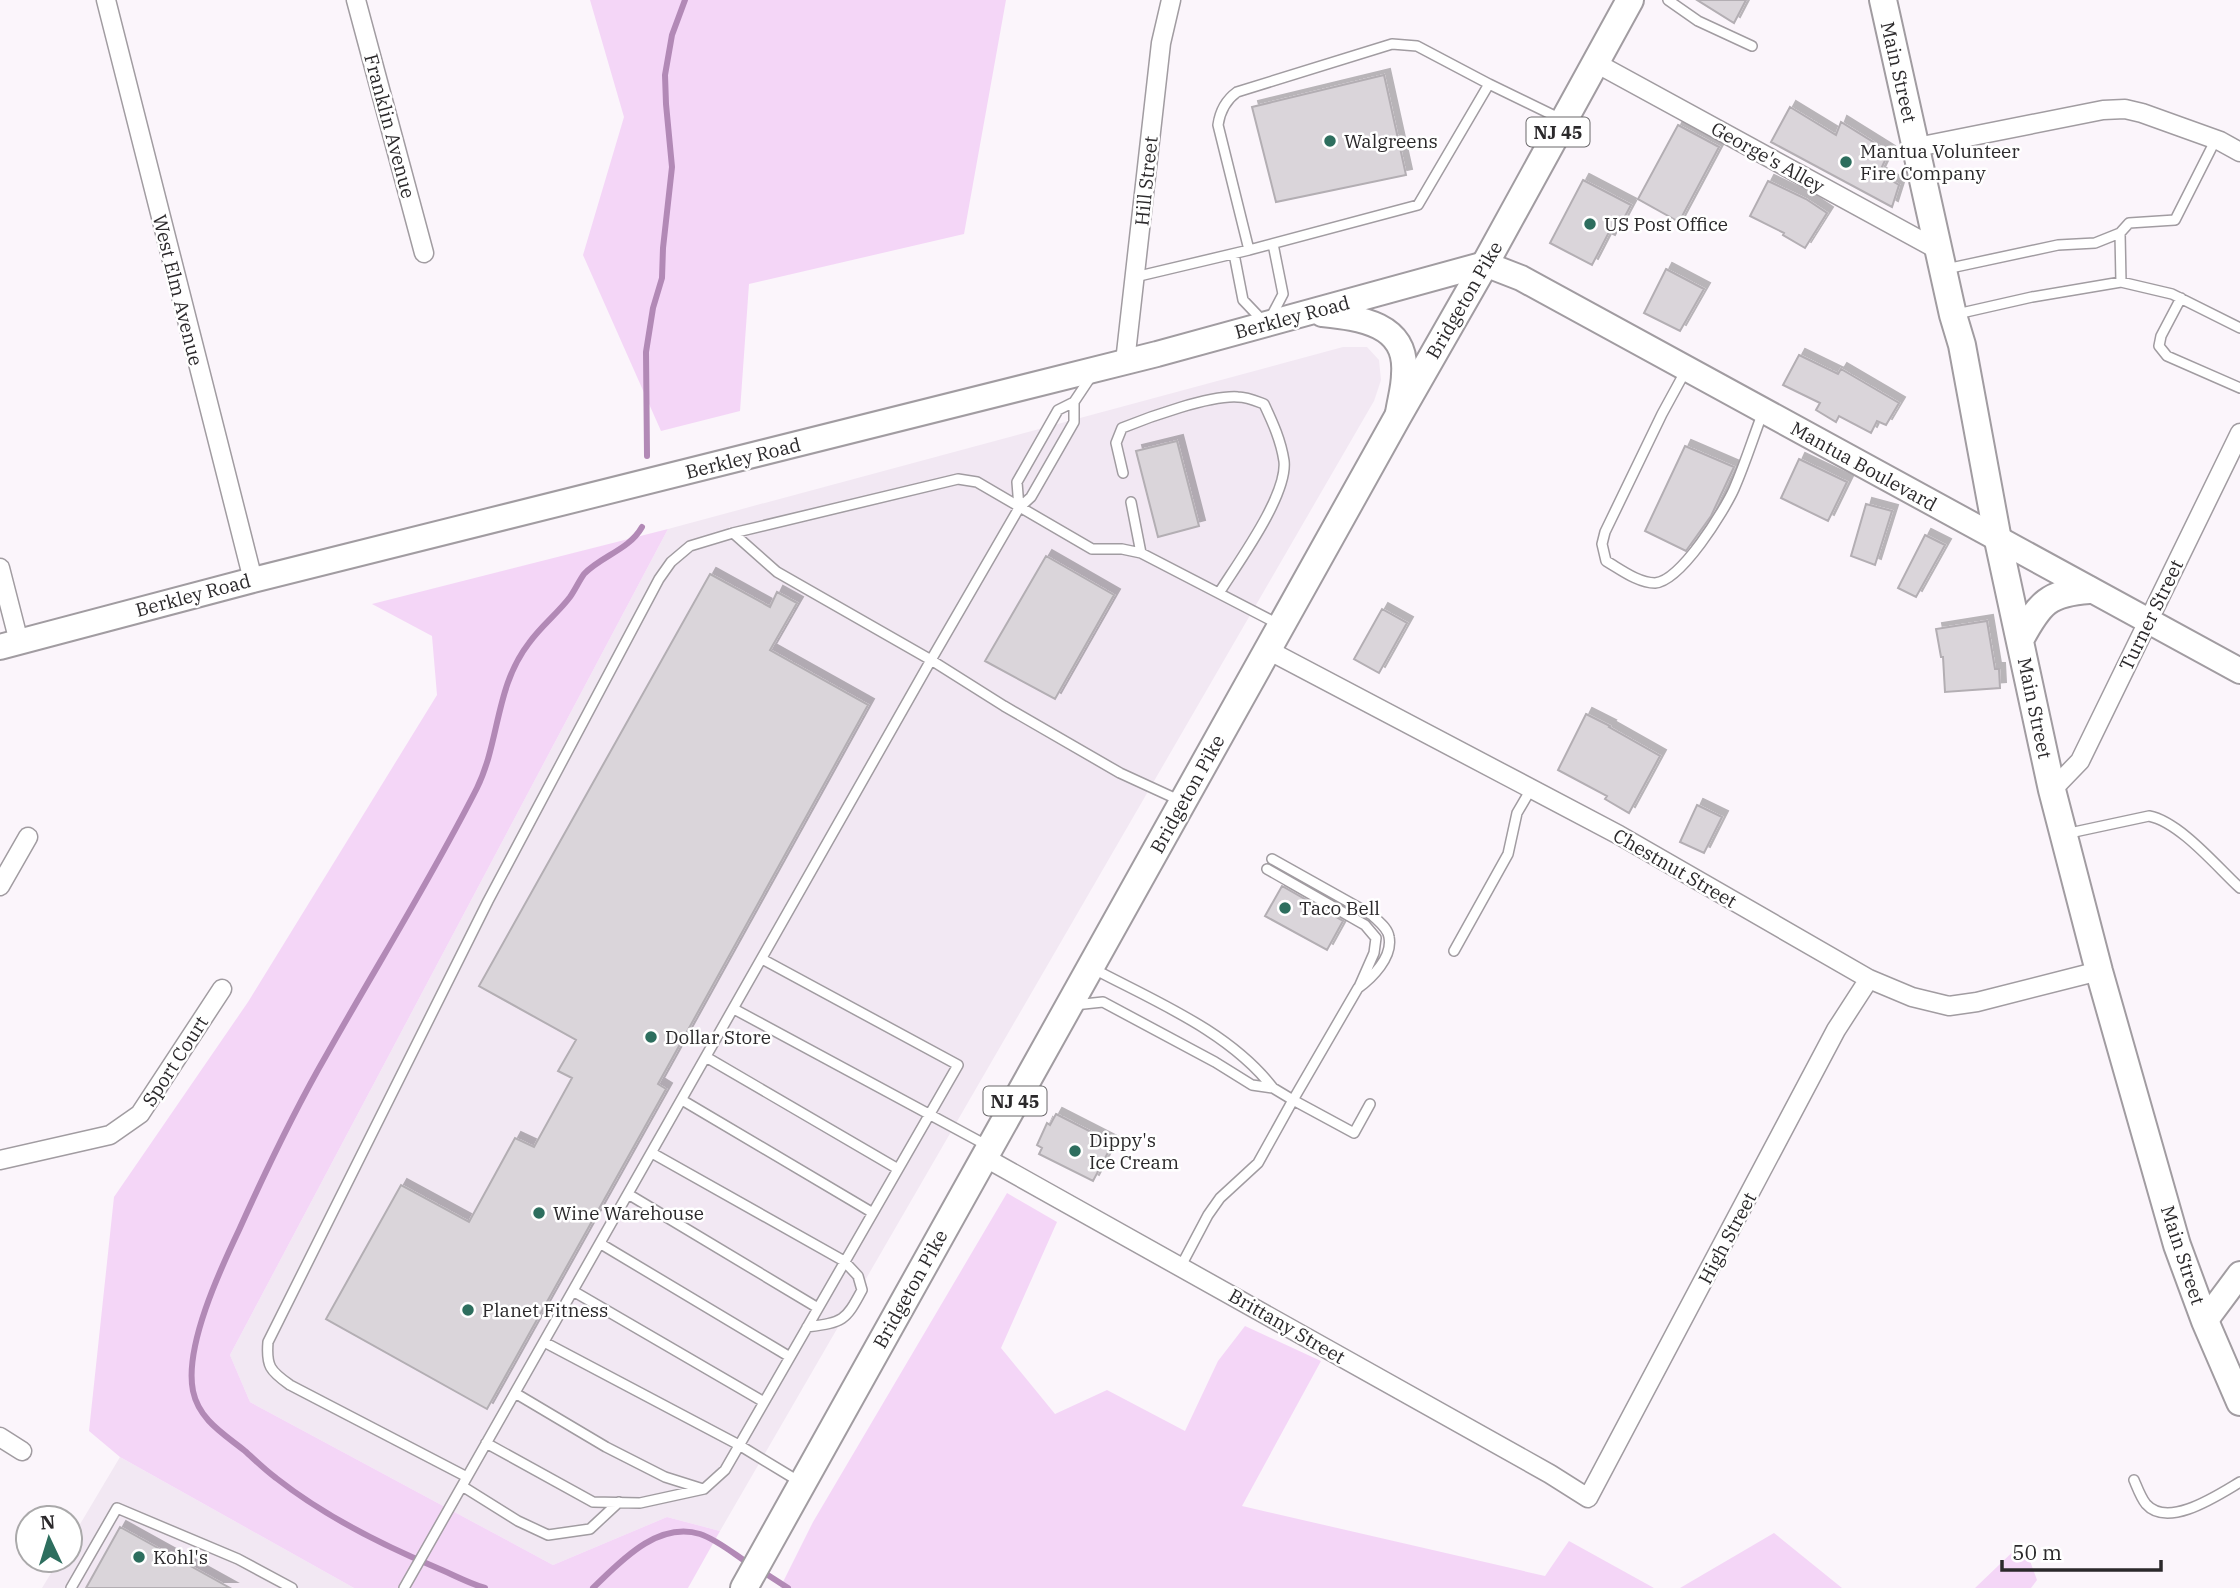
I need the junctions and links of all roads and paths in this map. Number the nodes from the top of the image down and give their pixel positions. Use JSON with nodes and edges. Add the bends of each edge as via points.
{"nodes":[{"id":1,"x":106,"y":0,"type":"edge"},
{"id":2,"x":356,"y":0,"type":"edge"},
{"id":3,"x":1171,"y":0,"type":"edge"},
{"id":4,"x":1630,"y":0,"type":"edge"},
{"id":5,"x":1668,"y":0,"type":"edge"},
{"id":6,"x":1883,"y":0,"type":"edge"},
{"id":7,"x":1752,"y":46,"type":"dead end"},
{"id":8,"x":1596,"y":62,"type":"junction"},
{"id":9,"x":1489,"y":84,"type":"junction"},
{"id":10,"x":1564,"y":121,"type":"junction"},
{"id":11,"x":2216,"y":139,"type":"junction"},
{"id":12,"x":1917,"y":147,"type":"junction"},
{"id":13,"x":2240,"y":152,"type":"edge"},
{"id":14,"x":2120,"y":233,"type":"junction"},
{"id":15,"x":1273,"y":244,"type":"junction"},
{"id":16,"x":1249,"y":250,"type":"junction"},
{"id":17,"x":424,"y":253,"type":"dead end"},
{"id":18,"x":1234,"y":254,"type":"junction"},
{"id":19,"x":1942,"y":260,"type":"junction"},
{"id":20,"x":1485,"y":264,"type":"junction"},
{"id":21,"x":1135,"y":277,"type":"junction"},
{"id":22,"x":2122,"y":282,"type":"junction"},
{"id":23,"x":2180,"y":298,"type":"junction"},
{"id":24,"x":1310,"y":312,"type":"junction"},
{"id":25,"x":1953,"y":314,"type":"junction"},
{"id":26,"x":1267,"y":324,"type":"junction"},
{"id":27,"x":2240,"y":328,"type":"edge"},
{"id":28,"x":1125,"y":362,"type":"junction"},
{"id":29,"x":1686,"y":369,"type":"junction"},
{"id":30,"x":1095,"y":370,"type":"junction"},
{"id":31,"x":2240,"y":388,"type":"edge"},
{"id":32,"x":1074,"y":402,"type":"junction"},
{"id":33,"x":1763,"y":411,"type":"junction"},
{"id":34,"x":1397,"y":418,"type":"junction"},
{"id":35,"x":2240,"y":433,"type":"edge"},
{"id":36,"x":1123,"y":473,"type":"dead end"},
{"id":37,"x":1131,"y":502,"type":"dead end"},
{"id":38,"x":1019,"y":508,"type":"junction"},
{"id":39,"x":733,"y":533,"type":"junction"},
{"id":40,"x":1998,"y":540,"type":"junction"},
{"id":41,"x":1141,"y":554,"type":"junction"},
{"id":42,"x":0,"y":568,"type":"edge"},
{"id":43,"x":253,"y":580,"type":"junction"},
{"id":44,"x":2089,"y":590,"type":"junction"},
{"id":45,"x":1220,"y":593,"type":"junction"},
{"id":46,"x":2148,"y":622,"type":"junction"},
{"id":47,"x":1281,"y":626,"type":"junction"},
{"id":48,"x":2021,"y":638,"type":"junction"},
{"id":49,"x":9,"y":644,"type":"edge"},
{"id":50,"x":1268,"y":650,"type":"junction"},
{"id":51,"x":931,"y":660,"type":"junction"},
{"id":52,"x":2240,"y":671,"type":"edge"},
{"id":53,"x":1531,"y":789,"type":"junction"},
{"id":54,"x":2052,"y":790,"type":"junction"},
{"id":55,"x":1182,"y":802,"type":"junction"},
{"id":56,"x":2064,"y":834,"type":"junction"},
{"id":57,"x":28,"y":837,"type":"dead end"},
{"id":58,"x":1272,"y":859,"type":"dead end"},
{"id":59,"x":1267,"y":869,"type":"dead end"},
{"id":60,"x":0,"y":886,"type":"edge"},
{"id":61,"x":2240,"y":888,"type":"edge"},
{"id":62,"x":1454,"y":951,"type":"dead end"},
{"id":63,"x":762,"y":959,"type":"junction"},
{"id":64,"x":1091,"y":967,"type":"junction"},
{"id":65,"x":2099,"y":971,"type":"junction"},
{"id":66,"x":1869,"y":979,"type":"junction"},
{"id":67,"x":1358,"y":988,"type":"junction"},
{"id":68,"x":222,"y":989,"type":"dead end"},
{"id":69,"x":1069,"y":1006,"type":"junction"},
{"id":70,"x":733,"y":1009,"type":"junction"},
{"id":71,"x":706,"y":1057,"type":"junction"},
{"id":72,"x":1273,"y":1088,"type":"junction"},
{"id":73,"x":682,"y":1100,"type":"junction"},
{"id":74,"x":1293,"y":1100,"type":"junction"},
{"id":75,"x":1370,"y":1104,"type":"dead end"},
{"id":76,"x":930,"y":1114,"type":"junction"},
{"id":77,"x":987,"y":1152,"type":"junction"},
{"id":78,"x":652,"y":1153,"type":"junction"},
{"id":79,"x":0,"y":1160,"type":"edge"},
{"id":80,"x":898,"y":1169,"type":"junction"},
{"id":81,"x":628,"y":1194,"type":"junction"},
{"id":82,"x":873,"y":1213,"type":"junction"},
{"id":83,"x":601,"y":1244,"type":"junction"},
{"id":84,"x":844,"y":1261,"type":"junction"},
{"id":85,"x":1181,"y":1266,"type":"junction"},
{"id":86,"x":2240,"y":1274,"type":"edge"},
{"id":87,"x":573,"y":1291,"type":"junction"},
{"id":88,"x":818,"y":1308,"type":"junction"},
{"id":89,"x":2205,"y":1321,"type":"junction"},
{"id":90,"x":807,"y":1327,"type":"junction"},
{"id":91,"x":544,"y":1342,"type":"junction"},
{"id":92,"x":790,"y":1357,"type":"junction"},
{"id":93,"x":515,"y":1393,"type":"junction"},
{"id":94,"x":764,"y":1402,"type":"junction"},
{"id":95,"x":2240,"y":1402,"type":"edge"},
{"id":96,"x":0,"y":1437,"type":"edge"},
{"id":97,"x":486,"y":1443,"type":"junction"},
{"id":98,"x":739,"y":1445,"type":"junction"},
{"id":99,"x":22,"y":1451,"type":"dead end"},
{"id":100,"x":2134,"y":1480,"type":"dead end"},
{"id":101,"x":464,"y":1482,"type":"junction"},
{"id":102,"x":2240,"y":1482,"type":"edge"},
{"id":103,"x":802,"y":1483,"type":"junction"},
{"id":104,"x":704,"y":1489,"type":"junction"},
{"id":105,"x":1588,"y":1498,"type":"joint"},
{"id":106,"x":619,"y":1502,"type":"junction"},
{"id":107,"x":71,"y":1588,"type":"edge"},
{"id":108,"x":292,"y":1588,"type":"edge"},
{"id":109,"x":404,"y":1588,"type":"edge"},
{"id":110,"x":744,"y":1588,"type":"edge"}],
"edges":[{"from":1,"to":43,"type":"street","name":"West Elm Avenue"},
{"from":2,"to":17,"type":"street","name":"Franklin Avenue"},
{"from":3,"to":21,"type":"street","name":"Hill Street","via":[[1161,43]]},
{"from":4,"to":8,"type":"main road","name":"Bridgeton Pike","number":"NJ 45"},
{"from":5,"to":7,"type":"lane","via":[[1698,21]]},
{"from":6,"to":12,"type":"main road","name":"Main Street"},
{"from":8,"to":10,"type":"main road","name":"Bridgeton Pike","number":"NJ 45"},
{"from":8,"to":19,"type":"street","name":"George's Alley"},
{"from":9,"to":10,"type":"lane"},
{"from":9,"to":15,"type":"lane","via":[[1418,205]]},
{"from":9,"to":16,"type":"lane","via":[[1417,46],[1392,44],[1237,92],[1230,97],[1218,125]]},
{"from":10,"to":20,"type":"main road","name":"Bridgeton Pike","number":"NJ 45"},
{"from":11,"to":12,"type":"street","via":[[2125,109]]},
{"from":11,"to":13,"type":"street"},
{"from":11,"to":14,"type":"lane","via":[[2175,220],[2129,223]]},
{"from":12,"to":19,"type":"main road","name":"Main Street"},
{"from":14,"to":19,"type":"lane","via":[[2095,243]]},
{"from":14,"to":22,"type":"lane"},
{"from":15,"to":16,"type":"lane"},
{"from":15,"to":26,"type":"lane","via":[[1283,294]]},
{"from":16,"to":18,"type":"lane"},
{"from":18,"to":21,"type":"lane"},
{"from":18,"to":26,"type":"lane","via":[[1243,300]]},
{"from":19,"to":25,"type":"main road","name":"Main Street"},
{"from":20,"to":24,"type":"street","name":"Berkley Road"},
{"from":20,"to":29,"type":"street","name":"Mantua Boulevard","via":[[1521,278]]},
{"from":20,"to":34,"type":"main road","name":"Bridgeton Pike","number":"NJ 45"},
{"from":21,"to":28,"type":"street","name":"Hill Street"},
{"from":22,"to":23,"type":"lane"},
{"from":22,"to":25,"type":"lane"},
{"from":23,"to":27,"type":"lane"},
{"from":23,"to":31,"type":"lane","via":[[2159,346],[2167,356]]},
{"from":24,"to":26,"type":"street","name":"Berkley Road"},
{"from":24,"to":34,"type":"street","via":[[1365,320],[1397,341],[1405,372]]},
{"from":25,"to":40,"type":"main road","name":"Main Street"},
{"from":26,"to":28,"type":"street","name":"Berkley Road"},
{"from":28,"to":30,"type":"street","name":"Berkley Road"},
{"from":29,"to":33,"type":"street","name":"Mantua Boulevard"},
{"from":29,"to":33,"type":"lane","via":[[1605,532],[1606,561],[1643,581],[1657,583],[1678,572],[1733,492]]},
{"from":30,"to":32,"type":"lane"},
{"from":30,"to":43,"type":"street","name":"Berkley Road"},
{"from":32,"to":38,"type":"lane","via":[[1074,422],[1031,497]]},
{"from":32,"to":38,"type":"lane","via":[[1058,410],[1017,482]]},
{"from":33,"to":40,"type":"street","name":"Mantua Boulevard"},
{"from":34,"to":47,"type":"main road","name":"Bridgeton Pike","number":"NJ 45"},
{"from":35,"to":46,"type":"street","name":"Turner Street"},
{"from":36,"to":45,"type":"lane","via":[[1116,443],[1122,428],[1220,397],[1264,404],[1278,434],[1284,464],[1281,482],[1271,508]]},
{"from":37,"to":41,"type":"lane"},
{"from":38,"to":39,"type":"lane","via":[[977,482],[958,480]]},
{"from":38,"to":41,"type":"lane","via":[[1092,549]]},
{"from":38,"to":51,"type":"lane"},
{"from":39,"to":51,"type":"lane","via":[[777,572]]},
{"from":39,"to":101,"type":"lane","via":[[691,546],[659,579],[488,901],[268,1342],[267,1359],[274,1374]]},
{"from":40,"to":44,"type":"street","name":"Mantua Boulevard"},
{"from":40,"to":48,"type":"main road","name":"Main Street"},
{"from":41,"to":45,"type":"lane"},
{"from":42,"to":49,"type":"street"},
{"from":43,"to":49,"type":"street","name":"Berkley Road"},
{"from":44,"to":46,"type":"street","name":"Mantua Boulevard"},
{"from":44,"to":48,"type":"main road","via":[[2064,592],[2047,601]]},
{"from":45,"to":47,"type":"lane"},
{"from":46,"to":52,"type":"street","name":"Mantua Boulevard"},
{"from":46,"to":54,"type":"street","name":"Turner Street","via":[[2080,761]]},
{"from":47,"to":50,"type":"main road","name":"Bridgeton Pike","number":"NJ 45"},
{"from":48,"to":54,"type":"main road","name":"Main Street"},
{"from":50,"to":53,"type":"street","name":"Chestnut Street"},
{"from":50,"to":55,"type":"main road","name":"Bridgeton Pike","number":"NJ 45"},
{"from":51,"to":55,"type":"lane","via":[[1120,773]]},
{"from":51,"to":63,"type":"lane"},
{"from":53,"to":62,"type":"lane","via":[[1517,813],[1508,854]]},
{"from":53,"to":66,"type":"street","name":"Chestnut Street"},
{"from":54,"to":56,"type":"main road","name":"Main Street"},
{"from":55,"to":64,"type":"main road","name":"Bridgeton Pike","number":"NJ 45"},
{"from":56,"to":61,"type":"lane","via":[[2149,816],[2162,819]]},
{"from":56,"to":65,"type":"main road","name":"Main Street"},
{"from":57,"to":60,"type":"street"},
{"from":58,"to":67,"type":"lane","via":[[1372,915],[1390,936],[1388,952],[1373,977]]},
{"from":59,"to":67,"type":"lane","via":[[1365,925],[1376,938]]},
{"from":63,"to":70,"type":"lane"},
{"from":63,"to":76,"type":"lane","via":[[958,1065]]},
{"from":64,"to":69,"type":"main road","name":"Bridgeton Pike","number":"NJ 45"},
{"from":64,"to":72,"type":"lane","via":[[1201,1026],[1261,1073]]},
{"from":65,"to":66,"type":"street","name":"Chestnut Street","via":[[1949,1006]]},
{"from":65,"to":89,"type":"main road","name":"Main Street","via":[[2177,1245]]},
{"from":66,"to":105,"type":"street","name":"High Street","via":[[1836,1030]]},
{"from":67,"to":74,"type":"lane"},
{"from":68,"to":79,"type":"street","name":"Sport Court","via":[[140,1114],[110,1135]]},
{"from":69,"to":72,"type":"lane","via":[[1103,1002],[1252,1085]]},
{"from":69,"to":77,"type":"main road","name":"Bridgeton Pike","number":"NJ 45"},
{"from":70,"to":71,"type":"lane"},
{"from":70,"to":76,"type":"lane"},
{"from":71,"to":73,"type":"lane"},
{"from":71,"to":80,"type":"lane"},
{"from":72,"to":74,"type":"lane"},
{"from":73,"to":78,"type":"lane"},
{"from":73,"to":82,"type":"lane"},
{"from":74,"to":75,"type":"lane","via":[[1354,1133]]},
{"from":74,"to":85,"type":"lane","via":[[1258,1163],[1214,1206]]},
{"from":76,"to":77,"type":"lane"},
{"from":76,"to":80,"type":"lane"},
{"from":77,"to":85,"type":"street","name":"Brittany Street"},
{"from":77,"to":103,"type":"main road","name":"Bridgeton Pike","number":"NJ 45"},
{"from":78,"to":81,"type":"lane"},
{"from":78,"to":84,"type":"lane"},
{"from":80,"to":82,"type":"lane"},
{"from":81,"to":83,"type":"lane"},
{"from":81,"to":88,"type":"lane"},
{"from":82,"to":84,"type":"lane"},
{"from":83,"to":87,"type":"lane"},
{"from":83,"to":92,"type":"lane"},
{"from":84,"to":88,"type":"lane"},
{"from":84,"to":90,"type":"lane","via":[[858,1276],[862,1290],[850,1312],[831,1324]]},
{"from":85,"to":105,"type":"street","name":"Brittany Street"},
{"from":86,"to":89,"type":"street"},
{"from":87,"to":91,"type":"lane"},
{"from":87,"to":94,"type":"lane"},
{"from":88,"to":90,"type":"lane"},
{"from":89,"to":95,"type":"main road","name":"Main Street"},
{"from":90,"to":92,"type":"lane"},
{"from":91,"to":93,"type":"lane"},
{"from":91,"to":98,"type":"lane"},
{"from":92,"to":94,"type":"lane"},
{"from":93,"to":97,"type":"lane"},
{"from":93,"to":104,"type":"lane","via":[[665,1477]]},
{"from":94,"to":98,"type":"lane"},
{"from":96,"to":99,"type":"street"},
{"from":97,"to":101,"type":"lane"},
{"from":97,"to":106,"type":"lane","via":[[593,1502]]},
{"from":98,"to":103,"type":"lane"},
{"from":98,"to":104,"type":"lane","via":[[725,1470]]},
{"from":100,"to":102,"type":"lane","via":[[2146,1504],[2160,1513],[2179,1512]]},
{"from":101,"to":106,"type":"lane","via":[[518,1521],[548,1535],[590,1529]]},
{"from":101,"to":109,"type":"lane"},
{"from":103,"to":110,"type":"main road","name":"Bridgeton Pike","number":"NJ 45"},
{"from":104,"to":106,"type":"lane","via":[[639,1503]]},
{"from":107,"to":108,"type":"lane","via":[[117,1508],[238,1559]]}]}
